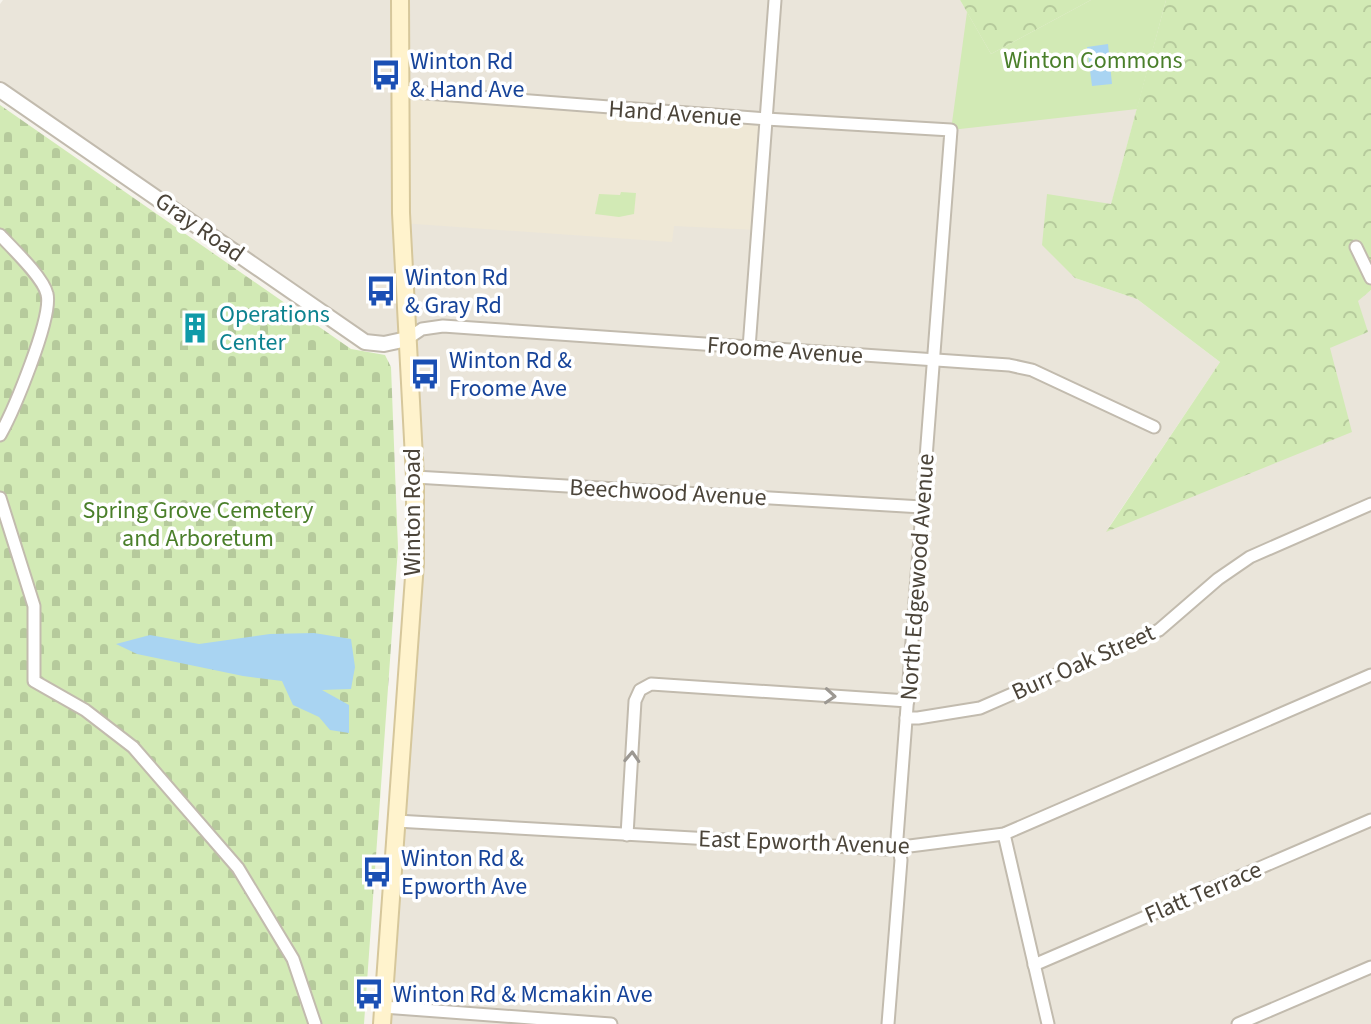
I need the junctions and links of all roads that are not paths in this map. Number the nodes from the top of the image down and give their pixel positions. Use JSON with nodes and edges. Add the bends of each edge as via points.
{"nodes":[{"id":1,"x":400,"y":0,"type":"edge"},
{"id":2,"x":775,"y":0,"type":"edge"},
{"id":3,"x":0,"y":90,"type":"edge"},
{"id":4,"x":400,"y":91,"type":"junction"},
{"id":5,"x":766,"y":119,"type":"junction"},
{"id":6,"x":951,"y":130,"type":"joint"},
{"id":7,"x":0,"y":235,"type":"edge"},
{"id":8,"x":1356,"y":247,"type":"dead end"},
{"id":9,"x":1371,"y":278,"type":"edge"},
{"id":10,"x":407,"y":339,"type":"junction"},
{"id":11,"x":749,"y":348,"type":"junction"},
{"id":12,"x":934,"y":360,"type":"junction"},
{"id":13,"x":1154,"y":427,"type":"dead end"},
{"id":14,"x":0,"y":435,"type":"edge"},
{"id":15,"x":415,"y":477,"type":"junction"},
{"id":16,"x":0,"y":498,"type":"edge"},
{"id":17,"x":1371,"y":504,"type":"edge"},
{"id":18,"x":922,"y":507,"type":"junction"},
{"id":19,"x":1371,"y":675,"type":"edge"},
{"id":20,"x":908,"y":701,"type":"junction"},
{"id":21,"x":906,"y":718,"type":"junction"},
{"id":22,"x":1371,"y":820,"type":"edge"},
{"id":23,"x":396,"y":821,"type":"junction"},
{"id":24,"x":1004,"y":834,"type":"junction"},
{"id":25,"x":627,"y":835,"type":"junction"},
{"id":26,"x":898,"y":849,"type":"junction"},
{"id":27,"x":1034,"y":965,"type":"junction"},
{"id":28,"x":1371,"y":967,"type":"edge"},
{"id":29,"x":383,"y":1015,"type":"edge"},
{"id":30,"x":315,"y":1024,"type":"edge"},
{"id":31,"x":611,"y":1024,"type":"edge"},
{"id":32,"x":888,"y":1024,"type":"edge"},
{"id":33,"x":1048,"y":1024,"type":"edge"},
{"id":34,"x":1238,"y":1024,"type":"edge"}],
"edges":[{"from":1,"to":4,"type":"main road","name":"Winton Road"},
{"from":2,"to":5,"type":"street"},
{"from":3,"to":10,"type":"street","name":"Gray Road","via":[[365,342]]},
{"from":4,"to":5,"type":"street","name":"Hand Avenue"},
{"from":4,"to":10,"type":"main road","name":"Winton Road"},
{"from":5,"to":6,"type":"street","name":"Hand Avenue"},
{"from":5,"to":11,"type":"street"},
{"from":6,"to":12,"type":"street","name":"North Edgewood Avenue"},
{"from":7,"to":14,"type":"street","via":[[47,295],[18,399]]},
{"from":8,"to":9,"type":"street"},
{"from":10,"to":11,"type":"street","name":"Froome Avenue","via":[[422,329],[443,326]]},
{"from":10,"to":15,"type":"main road","name":"Winton Road"},
{"from":11,"to":12,"type":"street","name":"Froome Avenue"},
{"from":12,"to":13,"type":"street","name":"Froome Avenue","via":[[1032,370]]},
{"from":12,"to":18,"type":"street","name":"North Edgewood Avenue"},
{"from":15,"to":18,"type":"street","name":"Beechwood Avenue"},
{"from":15,"to":23,"type":"main road","name":"Winton Road","via":[[415,563]]},
{"from":16,"to":30,"type":"street","via":[[34,606],[34,681],[85,710],[133,747],[238,868],[293,959]]},
{"from":17,"to":21,"type":"street","name":"Burr Oak Street","via":[[1250,557],[1159,630],[980,708]]},
{"from":18,"to":20,"type":"street","name":"North Edgewood Avenue"},
{"from":19,"to":24,"type":"street","name":"East Epworth Avenue"},
{"from":20,"to":21,"type":"street","name":"North Edgewood Avenue"},
{"from":25,"to":20,"type":"street","one_way":true,"via":[[635,701],[646,686]]},
{"from":21,"to":26,"type":"street","name":"North Edgewood Avenue"},
{"from":22,"to":27,"type":"street","name":"Flatt Terrace"},
{"from":23,"to":25,"type":"street","name":"East Epworth Avenue"},
{"from":23,"to":29,"type":"main road","name":"Winton Road"},
{"from":24,"to":26,"type":"street","name":"East Epworth Avenue"},
{"from":24,"to":27,"type":"street"},
{"from":25,"to":26,"type":"street","name":"East Epworth Avenue"},
{"from":26,"to":32,"type":"street","name":"North Edgewood Avenue"},
{"from":27,"to":33,"type":"street"},
{"from":28,"to":34,"type":"street"},
{"from":29,"to":31,"type":"street"}]}
